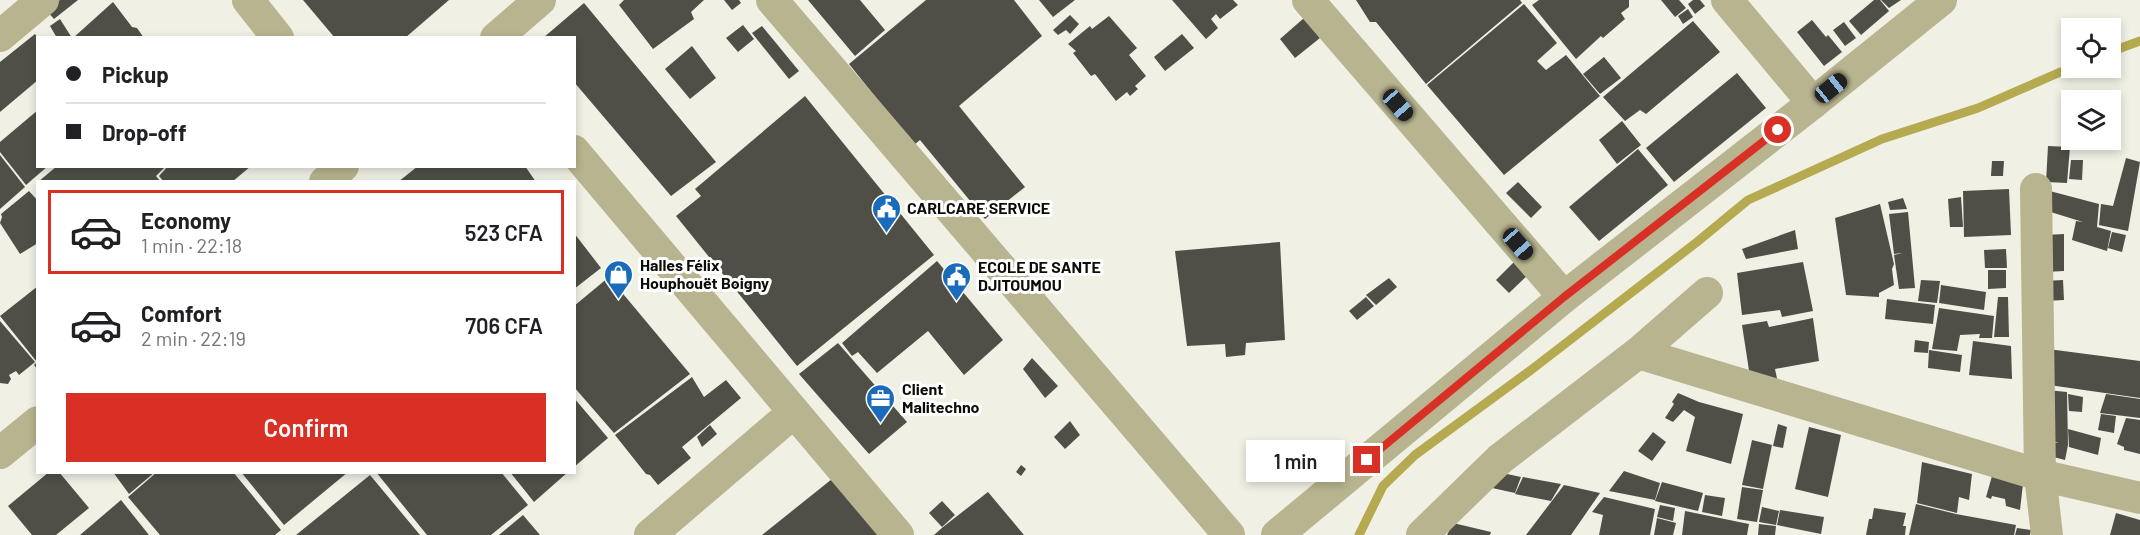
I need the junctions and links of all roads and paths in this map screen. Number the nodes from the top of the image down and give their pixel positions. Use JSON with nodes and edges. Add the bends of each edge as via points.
{"nodes":[{"id":1,"x":248,"y":0,"type":"edge"},
{"id":2,"x":540,"y":0,"type":"edge"},
{"id":3,"x":772,"y":0,"type":"edge"},
{"id":4,"x":1308,"y":0,"type":"edge"},
{"id":5,"x":1728,"y":0,"type":"edge"},
{"id":6,"x":1941,"y":0,"type":"edge"},
{"id":7,"x":41,"y":1,"type":"edge"},
{"id":8,"x":0,"y":36,"type":"edge"},
{"id":9,"x":276,"y":36,"type":"edge"},
{"id":10,"x":498,"y":36,"type":"edge"},
{"id":11,"x":1813,"y":103,"type":"junction"},
{"id":12,"x":576,"y":153,"type":"edge"},
{"id":13,"x":341,"y":168,"type":"edge"},
{"id":14,"x":327,"y":180,"type":"edge"},
{"id":15,"x":2036,"y":189,"type":"dead end"},
{"id":16,"x":1707,"y":293,"type":"dead end"},
{"id":17,"x":1564,"y":297,"type":"junction"},
{"id":18,"x":1638,"y":353,"type":"junction"},
{"id":19,"x":794,"y":412,"type":"junction"},
{"id":20,"x":36,"y":424,"type":"edge"},
{"id":21,"x":0,"y":453,"type":"edge"},
{"id":22,"x":2040,"y":475,"type":"junction"},
{"id":23,"x":2140,"y":498,"type":"edge"},
{"id":24,"x":650,"y":535,"type":"edge"},
{"id":25,"x":898,"y":535,"type":"edge"},
{"id":26,"x":1230,"y":535,"type":"edge"},
{"id":27,"x":1277,"y":535,"type":"edge"},
{"id":28,"x":1422,"y":535,"type":"edge"},
{"id":29,"x":2047,"y":535,"type":"edge"}],
"edges":[{"from":1,"to":9,"type":"street"},
{"from":2,"to":10,"type":"street"},
{"from":3,"to":26,"type":"street"},
{"from":4,"to":17,"type":"street"},
{"from":5,"to":11,"type":"street"},
{"from":6,"to":11,"type":"street"},
{"from":7,"to":8,"type":"street"},
{"from":11,"to":17,"type":"street"},
{"from":12,"to":19,"type":"street"},
{"from":13,"to":14,"type":"street"},
{"from":15,"to":22,"type":"street"},
{"from":16,"to":18,"type":"street"},
{"from":17,"to":27,"type":"street"},
{"from":18,"to":22,"type":"street"},
{"from":18,"to":28,"type":"street","via":[[1500,459]]},
{"from":19,"to":24,"type":"street"},
{"from":19,"to":25,"type":"street"},
{"from":20,"to":21,"type":"street"},
{"from":22,"to":23,"type":"street"},
{"from":22,"to":29,"type":"street"}]}
